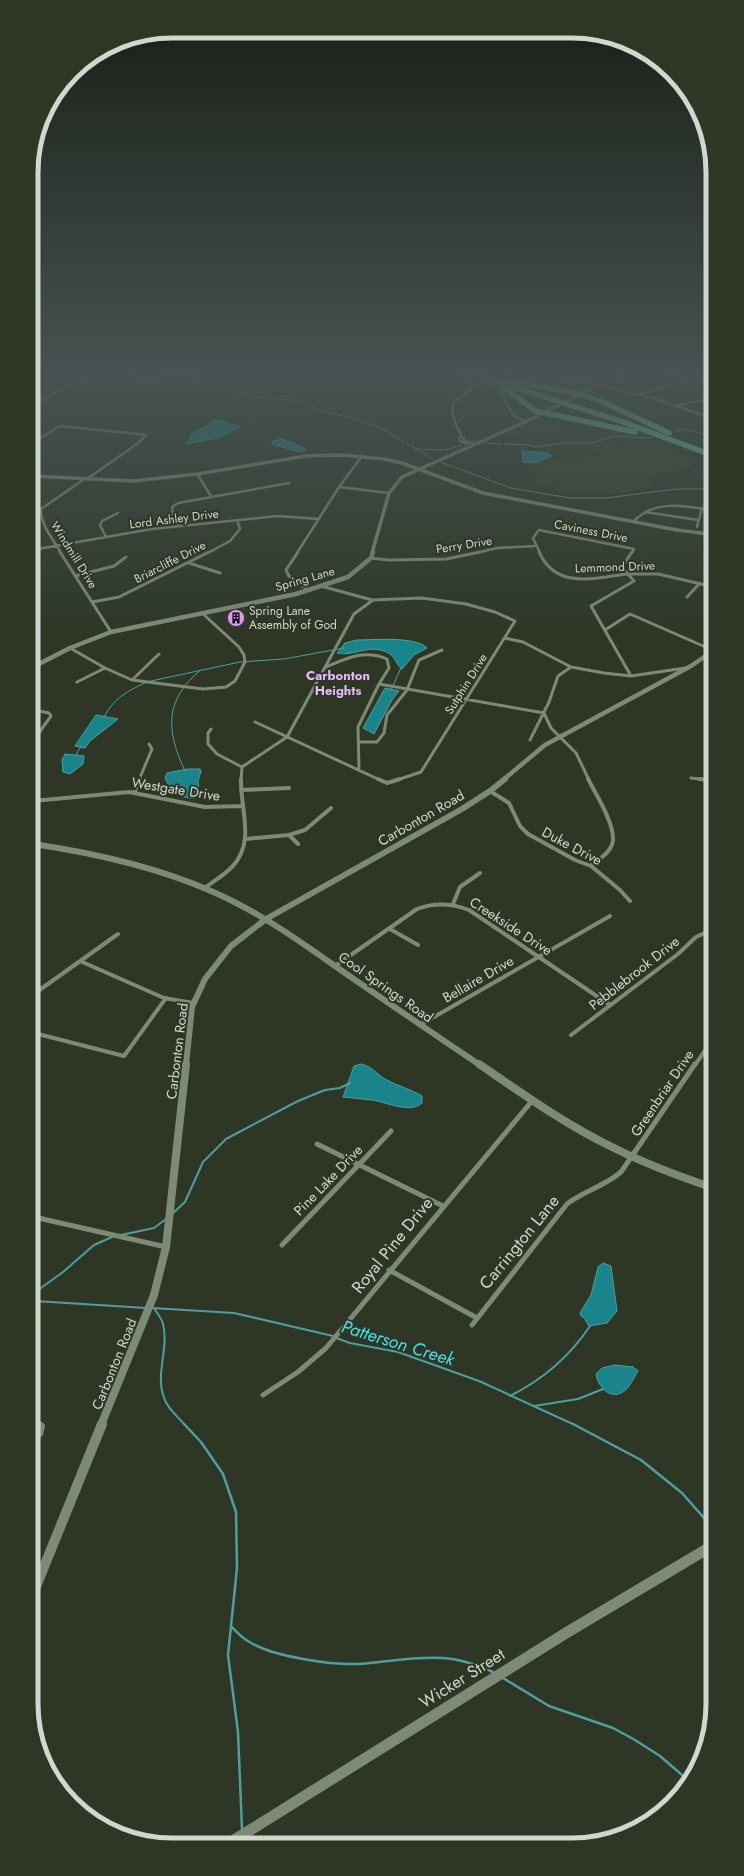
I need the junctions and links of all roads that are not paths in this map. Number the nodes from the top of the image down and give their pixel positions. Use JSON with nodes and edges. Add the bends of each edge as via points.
{"nodes":[{"id":1,"x":116,"y":459,"type":"edge"},
{"id":2,"x":291,"y":459,"type":"edge"},
{"id":3,"x":360,"y":459,"type":"edge"},
{"id":4,"x":381,"y":459,"type":"edge"},
{"id":5,"x":442,"y":459,"type":"edge"},
{"id":6,"x":419,"y":469,"type":"junction"},
{"id":7,"x":197,"y":474,"type":"junction"},
{"id":8,"x":38,"y":476,"type":"edge"},
{"id":9,"x":84,"y":480,"type":"junction"},
{"id":10,"x":289,"y":483,"type":"dead end"},
{"id":11,"x":340,"y":487,"type":"junction"},
{"id":12,"x":389,"y":493,"type":"junction"},
{"id":13,"x":211,"y":496,"type":"junction"},
{"id":14,"x":702,"y":508,"type":"junction"},
{"id":15,"x":706,"y":509,"type":"edge"},
{"id":16,"x":41,"y":510,"type":"joint"},
{"id":17,"x":643,"y":511,"type":"junction"},
{"id":18,"x":118,"y":513,"type":"dead end"},
{"id":19,"x":319,"y":519,"type":"junction"},
{"id":20,"x":237,"y":520,"type":"junction"},
{"id":21,"x":698,"y":520,"type":"junction"},
{"id":22,"x":633,"y":522,"type":"junction"},
{"id":23,"x":179,"y":526,"type":"junction"},
{"id":24,"x":697,"y":527,"type":"dead end"},
{"id":25,"x":706,"y":534,"type":"edge"},
{"id":26,"x":106,"y":537,"type":"junction"},
{"id":27,"x":57,"y":546,"type":"junction"},
{"id":28,"x":535,"y":546,"type":"junction"},
{"id":29,"x":38,"y":549,"type":"edge"},
{"id":30,"x":126,"y":557,"type":"dead end"},
{"id":31,"x":370,"y":558,"type":"junction"},
{"id":32,"x":189,"y":563,"type":"junction"},
{"id":33,"x":220,"y":574,"type":"dead end"},
{"id":34,"x":629,"y":574,"type":"junction"},
{"id":35,"x":75,"y":576,"type":"junction"},
{"id":36,"x":700,"y":584,"type":"junction"},
{"id":37,"x":706,"y":585,"type":"edge"},
{"id":38,"x":321,"y":586,"type":"junction"},
{"id":39,"x":308,"y":590,"type":"junction"},
{"id":40,"x":687,"y":597,"type":"dead end"},
{"id":41,"x":373,"y":600,"type":"junction"},
{"id":42,"x":92,"y":602,"type":"junction"},
{"id":43,"x":202,"y":613,"type":"junction"},
{"id":44,"x":605,"y":630,"type":"junction"},
{"id":45,"x":111,"y":632,"type":"junction"},
{"id":46,"x":505,"y":638,"type":"junction"},
{"id":47,"x":706,"y":647,"type":"edge"},
{"id":48,"x":70,"y":648,"type":"junction"},
{"id":49,"x":442,"y":650,"type":"dead end"},
{"id":50,"x":159,"y":654,"type":"dead end"},
{"id":51,"x":706,"y":657,"type":"edge"},
{"id":52,"x":38,"y":664,"type":"edge"},
{"id":53,"x":691,"y":666,"type":"junction"},
{"id":54,"x":326,"y":667,"type":"junction"},
{"id":55,"x":571,"y":667,"type":"junction"},
{"id":56,"x":105,"y":668,"type":"junction"},
{"id":57,"x":631,"y":676,"type":"junction"},
{"id":58,"x":132,"y":680,"type":"junction"},
{"id":59,"x":77,"y":682,"type":"dead end"},
{"id":60,"x":379,"y":684,"type":"junction"},
{"id":61,"x":407,"y":690,"type":"junction"},
{"id":62,"x":467,"y":701,"type":"junction"},
{"id":63,"x":38,"y":711,"type":"edge"},
{"id":64,"x":544,"y":714,"type":"junction"},
{"id":65,"x":255,"y":722,"type":"dead end"},
{"id":66,"x":211,"y":729,"type":"dead end"},
{"id":67,"x":38,"y":734,"type":"edge"},
{"id":68,"x":287,"y":737,"type":"junction"},
{"id":69,"x":559,"y":737,"type":"junction"},
{"id":70,"x":530,"y":740,"type":"dead end"},
{"id":71,"x":358,"y":742,"type":"junction"},
{"id":72,"x":150,"y":744,"type":"dead end"},
{"id":73,"x":242,"y":767,"type":"junction"},
{"id":74,"x":359,"y":770,"type":"junction"},
{"id":75,"x":692,"y":778,"type":"dead end"},
{"id":76,"x":706,"y":780,"type":"edge"},
{"id":77,"x":289,"y":788,"type":"dead end"},
{"id":78,"x":241,"y":790,"type":"junction"},
{"id":79,"x":490,"y":791,"type":"junction"},
{"id":80,"x":134,"y":793,"type":"junction"},
{"id":81,"x":38,"y":800,"type":"edge"},
{"id":82,"x":243,"y":806,"type":"junction"},
{"id":83,"x":331,"y":808,"type":"dead end"},
{"id":84,"x":289,"y":835,"type":"junction"},
{"id":85,"x":246,"y":839,"type":"junction"},
{"id":86,"x":298,"y":844,"type":"dead end"},
{"id":87,"x":38,"y":845,"type":"edge"},
{"id":88,"x":591,"y":866,"type":"junction"},
{"id":89,"x":480,"y":873,"type":"dead end"},
{"id":90,"x":205,"y":888,"type":"junction"},
{"id":91,"x":630,"y":901,"type":"dead end"},
{"id":92,"x":453,"y":904,"type":"junction"},
{"id":93,"x":610,"y":916,"type":"dead end"},
{"id":94,"x":266,"y":919,"type":"junction"},
{"id":95,"x":390,"y":928,"type":"junction"},
{"id":96,"x":706,"y":932,"type":"edge"},
{"id":97,"x":118,"y":934,"type":"dead end"},
{"id":98,"x":418,"y":944,"type":"dead end"},
{"id":99,"x":538,"y":958,"type":"junction"},
{"id":100,"x":80,"y":961,"type":"junction"},
{"id":101,"x":334,"y":966,"type":"junction"},
{"id":102,"x":40,"y":988,"type":"edge"},
{"id":103,"x":166,"y":998,"type":"junction"},
{"id":104,"x":193,"y":1003,"type":"junction"},
{"id":105,"x":610,"y":1005,"type":"junction"},
{"id":106,"x":420,"y":1025,"type":"junction"},
{"id":107,"x":38,"y":1034,"type":"edge"},
{"id":108,"x":571,"y":1035,"type":"dead end"},
{"id":109,"x":706,"y":1049,"type":"edge"},
{"id":110,"x":532,"y":1100,"type":"junction"},
{"id":111,"x":391,"y":1131,"type":"dead end"},
{"id":112,"x":317,"y":1144,"type":"dead end"},
{"id":113,"x":632,"y":1157,"type":"junction"},
{"id":114,"x":357,"y":1164,"type":"junction"},
{"id":115,"x":706,"y":1185,"type":"edge"},
{"id":116,"x":443,"y":1206,"type":"junction"},
{"id":117,"x":38,"y":1219,"type":"edge"},
{"id":118,"x":282,"y":1244,"type":"dead end"},
{"id":119,"x":166,"y":1247,"type":"junction"},
{"id":120,"x":389,"y":1270,"type":"junction"},
{"id":121,"x":477,"y":1318,"type":"junction"},
{"id":122,"x":472,"y":1325,"type":"dead end"},
{"id":123,"x":263,"y":1395,"type":"dead end"},
{"id":124,"x":38,"y":1423,"type":"edge"},
{"id":125,"x":38,"y":1436,"type":"edge"},
{"id":126,"x":706,"y":1550,"type":"edge"},
{"id":127,"x":38,"y":1566,"type":"edge"},
{"id":128,"x":44,"y":1567,"type":"junction"},
{"id":129,"x":38,"y":1579,"type":"edge"},
{"id":130,"x":237,"y":1838,"type":"edge"}],
"edges":[{"from":1,"to":9,"type":"street","name":"Windmill Drive"},
{"from":2,"to":7,"type":"street"},
{"from":3,"to":11,"type":"street"},
{"from":4,"to":6,"type":"street"},
{"from":5,"to":6,"type":"street"},
{"from":6,"to":12,"type":"street","via":[[402,477]]},
{"from":6,"to":22,"type":"street","via":[[483,492]]},
{"from":7,"to":9,"type":"street","via":[[133,481]]},
{"from":7,"to":13,"type":"street"},
{"from":8,"to":9,"type":"street"},
{"from":9,"to":16,"type":"street","name":"Windmill Drive"},
{"from":10,"to":13,"type":"street"},
{"from":11,"to":12,"type":"street"},
{"from":11,"to":19,"type":"street"},
{"from":12,"to":31,"type":"street"},
{"from":13,"to":23,"type":"street","via":[[172,506]]},
{"from":14,"to":15,"type":"street"},
{"from":14,"to":17,"type":"street","via":[[676,506]]},
{"from":14,"to":21,"type":"street"},
{"from":16,"to":27,"type":"street","name":"Windmill Drive","via":[[43,523]]},
{"from":17,"to":21,"type":"street"},
{"from":17,"to":22,"type":"street"},
{"from":18,"to":26,"type":"street","via":[[102,521],[100,525]]},
{"from":19,"to":20,"type":"street","name":"Lord Ashley Drive","via":[[277,516]]},
{"from":19,"to":39,"type":"street","via":[[286,570],[289,576]]},
{"from":20,"to":23,"type":"street","name":"Lord Ashley Drive"},
{"from":20,"to":32,"type":"street","name":"Briarcliffe Drive","via":[[240,529],[236,536]]},
{"from":21,"to":24,"type":"street"},
{"from":22,"to":25,"type":"street"},
{"from":23,"to":26,"type":"street","name":"Lord Ashley Drive"},
{"from":26,"to":27,"type":"street","name":"Lord Ashley Drive"},
{"from":27,"to":29,"type":"street","name":"Lord Ashley Drive"},
{"from":27,"to":35,"type":"street","name":"Windmill Drive"},
{"from":28,"to":31,"type":"street","name":"Perry Drive","via":[[497,548],[446,559]]},
{"from":28,"to":34,"type":"street","name":"Lemmond Drive","via":[[548,567],[557,575],[591,579]]},
{"from":28,"to":34,"type":"street","name":"Caviness Drive","via":[[533,538],[539,530],[634,549],[622,567]]},
{"from":30,"to":35,"type":"street","via":[[114,566]]},
{"from":31,"to":38,"type":"street","name":"Spring Lane","via":[[348,577]]},
{"from":32,"to":33,"type":"street"},
{"from":32,"to":42,"type":"street","name":"Briarcliffe Drive","via":[[119,597]]},
{"from":34,"to":36,"type":"street","name":"Lemmond Drive","via":[[660,574]]},
{"from":34,"to":44,"type":"street","via":[[634,581],[591,606]]},
{"from":35,"to":42,"type":"street","name":"Windmill Drive"},
{"from":36,"to":37,"type":"street","name":"Lemmond Drive"},
{"from":36,"to":40,"type":"street"},
{"from":38,"to":39,"type":"street","name":"Spring Lane"},
{"from":38,"to":41,"type":"street","name":"Sutphin Drive"},
{"from":39,"to":43,"type":"street","name":"Spring Lane"},
{"from":41,"to":46,"type":"street","name":"Sutphin Drive","via":[[434,598],[502,614],[515,621]]},
{"from":41,"to":54,"type":"street","via":[[354,614]]},
{"from":42,"to":45,"type":"street","name":"Windmill Drive"},
{"from":43,"to":45,"type":"street","name":"Spring Lane"},
{"from":43,"to":58,"type":"street","via":[[239,647],[244,655],[245,662],[235,681],[226,687],[203,689]]},
{"from":44,"to":47,"type":"street","via":[[630,614]]},
{"from":44,"to":57,"type":"street"},
{"from":45,"to":48,"type":"street","name":"Spring Lane"},
{"from":46,"to":55,"type":"street","via":[[523,642]]},
{"from":46,"to":62,"type":"street","name":"Sutphin Drive"},
{"from":48,"to":52,"type":"street","name":"Spring Lane"},
{"from":48,"to":56,"type":"street"},
{"from":49,"to":61,"type":"street","via":[[419,660]]},
{"from":50,"to":58,"type":"street"},
{"from":51,"to":53,"type":"street","name":"Carbonton Road"},
{"from":53,"to":57,"type":"street"},
{"from":53,"to":69,"type":"street","name":"Carbonton Road"},
{"from":54,"to":60,"type":"street","via":[[358,654],[378,654],[387,659],[389,668]]},
{"from":54,"to":68,"type":"street"},
{"from":55,"to":57,"type":"street"},
{"from":55,"to":64,"type":"street","via":[[558,676]]},
{"from":56,"to":58,"type":"street"},
{"from":56,"to":59,"type":"street"},
{"from":60,"to":61,"type":"street"},
{"from":60,"to":71,"type":"street","via":[[358,727]]},
{"from":61,"to":62,"type":"street"},
{"from":61,"to":71,"type":"street","via":[[387,715],[384,733],[377,742]]},
{"from":62,"to":64,"type":"street"},
{"from":62,"to":74,"type":"street","name":"Sutphin Drive","via":[[421,772],[386,783]]},
{"from":63,"to":67,"type":"street","via":[[49,713],[51,716]]},
{"from":64,"to":69,"type":"street"},
{"from":64,"to":70,"type":"street"},
{"from":65,"to":68,"type":"street","name":"Sutphin Drive"},
{"from":66,"to":73,"type":"street","via":[[208,733],[208,744],[217,754]]},
{"from":68,"to":73,"type":"street"},
{"from":68,"to":74,"type":"street","name":"Sutphin Drive"},
{"from":69,"to":79,"type":"street","name":"Carbonton Road"},
{"from":69,"to":88,"type":"street","via":[[576,753],[611,827],[613,841],[607,853]]},
{"from":71,"to":74,"type":"street"},
{"from":72,"to":80,"type":"street","via":[[152,749]]},
{"from":73,"to":78,"type":"street"},
{"from":75,"to":76,"type":"street"},
{"from":77,"to":78,"type":"street"},
{"from":78,"to":82,"type":"street"},
{"from":79,"to":88,"type":"street","name":"Duke Drive","via":[[509,803],[520,826],[528,834],[574,860]]},
{"from":79,"to":94,"type":"street","name":"Carbonton Road"},
{"from":80,"to":81,"type":"street","name":"Westgate Drive","via":[[115,792]]},
{"from":80,"to":82,"type":"street","name":"Westgate Drive","via":[[205,807]]},
{"from":82,"to":85,"type":"street"},
{"from":83,"to":84,"type":"street","via":[[305,830]]},
{"from":84,"to":85,"type":"street"},
{"from":84,"to":86,"type":"street"},
{"from":85,"to":90,"type":"street","via":[[244,849],[232,867]]},
{"from":87,"to":90,"type":"street","name":"Cool Springs Road","via":[[93,853]]},
{"from":88,"to":91,"type":"street","name":"Duke Drive"},
{"from":89,"to":92,"type":"street","via":[[460,887]]},
{"from":90,"to":94,"type":"street","name":"Cool Springs Road"},
{"from":92,"to":95,"type":"street","name":"Creekside Drive","via":[[424,906]]},
{"from":92,"to":99,"type":"street","name":"Creekside Drive","via":[[469,910]]},
{"from":93,"to":99,"type":"street","name":"Bellaire Drive"},
{"from":94,"to":101,"type":"street","name":"Cool Springs Road"},
{"from":94,"to":104,"type":"street","name":"Carbonton Road","via":[[241,936],[223,954],[206,974]]},
{"from":95,"to":98,"type":"street"},
{"from":95,"to":101,"type":"street","name":"Creekside Drive"},
{"from":96,"to":105,"type":"street","name":"Pebblebrook Drive","via":[[696,937],[678,954]]},
{"from":97,"to":100,"type":"street"},
{"from":99,"to":105,"type":"street","name":"Creekside Drive"},
{"from":99,"to":106,"type":"street","name":"Bellaire Drive"},
{"from":100,"to":102,"type":"street"},
{"from":100,"to":103,"type":"street"},
{"from":101,"to":106,"type":"street","name":"Cool Springs Road"},
{"from":103,"to":104,"type":"street"},
{"from":103,"to":107,"type":"street","via":[[124,1056]]},
{"from":104,"to":119,"type":"street","name":"Carbonton Road"},
{"from":105,"to":108,"type":"street","name":"Pebblebrook Drive"},
{"from":106,"to":110,"type":"street","name":"Cool Springs Road"},
{"from":109,"to":113,"type":"street","name":"Greenbriar Drive"},
{"from":110,"to":113,"type":"street","name":"Cool Springs Road","via":[[584,1132]]},
{"from":110,"to":116,"type":"street","name":"Royal Pine Drive"},
{"from":111,"to":114,"type":"street","name":"Pine Lake Drive"},
{"from":112,"to":114,"type":"street"},
{"from":113,"to":115,"type":"street","name":"Cool Springs Road"},
{"from":113,"to":121,"type":"street","name":"Carrington Lane","via":[[608,1183],[580,1195],[568,1204]]},
{"from":114,"to":116,"type":"street"},
{"from":114,"to":118,"type":"street","name":"Pine Lake Drive"},
{"from":116,"to":120,"type":"street","name":"Royal Pine Drive"},
{"from":117,"to":119,"type":"street"},
{"from":119,"to":128,"type":"street","name":"Carbonton Road","via":[[154,1295]]},
{"from":120,"to":121,"type":"street"},
{"from":120,"to":123,"type":"street","name":"Royal Pine Drive","via":[[326,1348],[298,1372]]},
{"from":121,"to":122,"type":"street","name":"Carrington Lane"},
{"from":124,"to":125,"type":"street","via":[[42,1426]]},
{"from":126,"to":130,"type":"main road","name":"Wicker Street","via":[[566,1633]]},
{"from":127,"to":128,"type":"street"},
{"from":128,"to":129,"type":"street","name":"Carbonton Road"}]}
